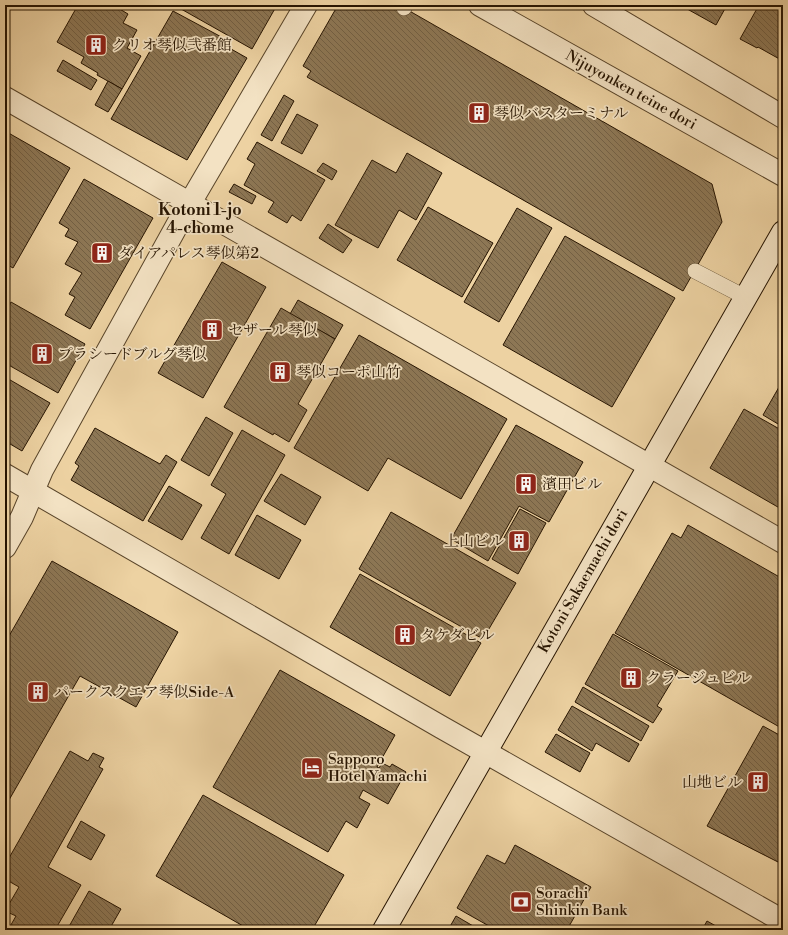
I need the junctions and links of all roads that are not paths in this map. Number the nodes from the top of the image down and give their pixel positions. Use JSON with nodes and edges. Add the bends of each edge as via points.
{"nodes":[{"id":1,"x":306,"y":5,"type":"edge"},
{"id":2,"x":480,"y":5,"type":"edge"},
{"id":3,"x":594,"y":5,"type":"edge"},
{"id":4,"x":5,"y":98,"type":"edge"},
{"id":5,"x":783,"y":117,"type":"edge"},
{"id":6,"x":783,"y":175,"type":"edge"},
{"id":7,"x":189,"y":203,"type":"junction"},
{"id":8,"x":783,"y":232,"type":"edge"},
{"id":9,"x":695,"y":271,"type":"dead end"},
{"id":10,"x":745,"y":297,"type":"junction"},
{"id":11,"x":649,"y":466,"type":"junction"},
{"id":12,"x":5,"y":475,"type":"edge"},
{"id":13,"x":33,"y":490,"type":"junction"},
{"id":14,"x":783,"y":542,"type":"edge"},
{"id":15,"x":5,"y":547,"type":"edge"},
{"id":16,"x":486,"y":752,"type":"junction"},
{"id":17,"x":783,"y":921,"type":"edge"},
{"id":18,"x":384,"y":930,"type":"edge"}],
"edges":[{"from":1,"to":7,"type":"street"},
{"from":2,"to":6,"type":"street","name":"Nijuyonken teine dori"},
{"from":3,"to":5,"type":"street"},
{"from":4,"to":7,"type":"street"},
{"from":7,"to":11,"type":"street"},
{"from":7,"to":13,"type":"street","via":[[45,463]]},
{"from":8,"to":10,"type":"street","name":"Kotoni Sakaemachi dori"},
{"from":9,"to":10,"type":"lane"},
{"from":10,"to":11,"type":"street","name":"Kotoni Sakaemachi dori"},
{"from":11,"to":14,"type":"street"},
{"from":11,"to":16,"type":"street","name":"Kotoni Sakaemachi dori"},
{"from":12,"to":13,"type":"street"},
{"from":13,"to":15,"type":"street","via":[[22,517]]},
{"from":13,"to":16,"type":"street"},
{"from":16,"to":17,"type":"street"},
{"from":16,"to":18,"type":"street","name":"Kotoni Sakaemachi dori"}]}
